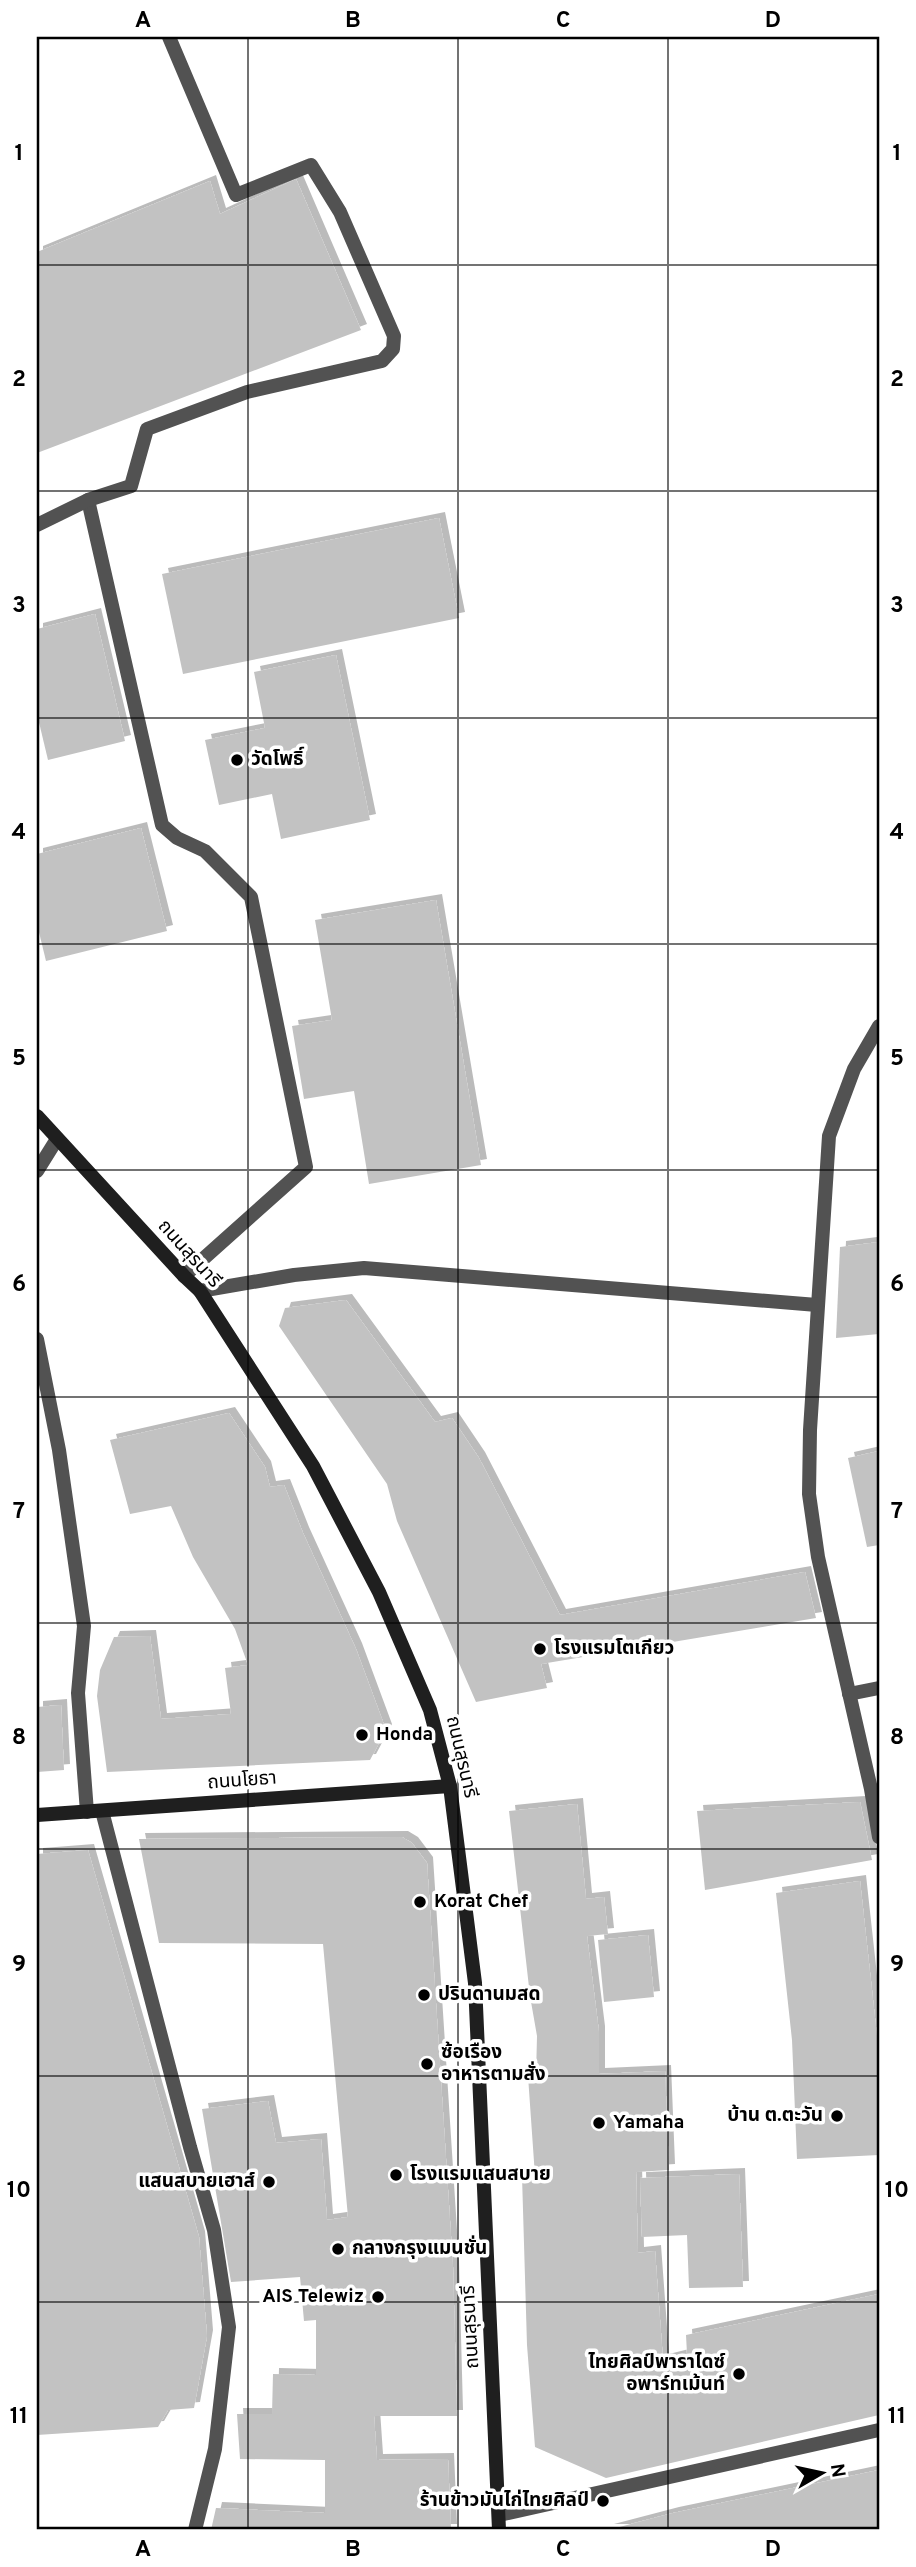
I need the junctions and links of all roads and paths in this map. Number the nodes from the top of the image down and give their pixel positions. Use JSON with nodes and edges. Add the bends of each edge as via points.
{"nodes":[{"id":1,"x":169,"y":37,"type":"edge"},
{"id":2,"x":88,"y":500,"type":"junction"},
{"id":3,"x":37,"y":525,"type":"edge"},
{"id":4,"x":879,"y":1026,"type":"edge"},
{"id":5,"x":37,"y":1116,"type":"edge"},
{"id":6,"x":57,"y":1139,"type":"junction"},
{"id":7,"x":37,"y":1171,"type":"edge"},
{"id":8,"x":184,"y":1276,"type":"junction"},
{"id":9,"x":200,"y":1291,"type":"junction"},
{"id":10,"x":817,"y":1305,"type":"junction"},
{"id":11,"x":37,"y":1339,"type":"edge"},
{"id":12,"x":879,"y":1688,"type":"edge"},
{"id":13,"x":849,"y":1694,"type":"junction"},
{"id":14,"x":450,"y":1786,"type":"junction"},
{"id":15,"x":94,"y":1811,"type":"junction"},
{"id":16,"x":37,"y":1815,"type":"edge"},
{"id":17,"x":879,"y":1838,"type":"edge"},
{"id":18,"x":879,"y":2430,"type":"edge"},
{"id":19,"x":499,"y":2515,"type":"junction"},
{"id":20,"x":195,"y":2530,"type":"edge"},
{"id":21,"x":499,"y":2530,"type":"edge"}],
"edges":[{"from":1,"to":2,"type":"street","via":[[236,194],[311,165],[340,212],[394,336],[393,349],[382,361],[247,392],[147,429],[131,486]]},
{"from":2,"to":3,"type":"street"},
{"from":2,"to":8,"type":"street","via":[[162,825],[224,867],[251,897],[306,1167]]},
{"from":4,"to":10,"type":"street","via":[[853,1069],[829,1136]]},
{"from":5,"to":6,"type":"main road","name":"ถนนสุรนารี"},
{"from":6,"to":7,"type":"street"},
{"from":6,"to":8,"type":"main road","name":"ถนนสุรนารี"},
{"from":8,"to":9,"type":"main road","name":"ถนนสุรนารี"},
{"from":9,"to":10,"type":"street","via":[[364,1268]]},
{"from":9,"to":14,"type":"main road","name":"ถนนสุรนารี","via":[[313,1465],[379,1591],[430,1710]]},
{"from":10,"to":13,"type":"street","via":[[809,1494],[818,1558]]},
{"from":11,"to":15,"type":"street","via":[[60,1450],[84,1626],[78,1693]]},
{"from":12,"to":13,"type":"street"},
{"from":13,"to":17,"type":"street"},
{"from":14,"to":15,"type":"main road","name":"ถนนโยธา"},
{"from":14,"to":19,"type":"main road","name":"ถนนสุรนารี","via":[[475,1983]]},
{"from":15,"to":16,"type":"main road","name":"ถนนโยธา"},
{"from":15,"to":20,"type":"street","via":[[214,2230],[229,2327],[215,2449]]},
{"from":18,"to":19,"type":"street"},
{"from":19,"to":21,"type":"main road","name":"ถนนสุรนารี"}]}
